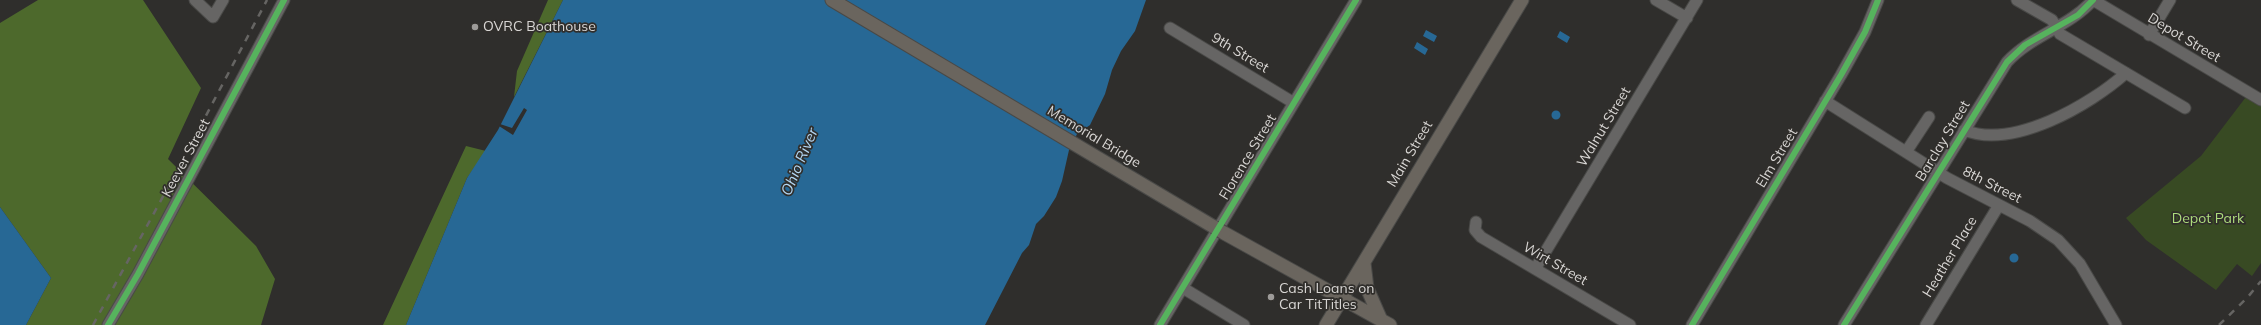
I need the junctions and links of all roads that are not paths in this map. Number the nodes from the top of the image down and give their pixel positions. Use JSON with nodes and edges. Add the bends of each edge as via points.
{"nodes":[{"id":1,"x":195,"y":0,"type":"edge"},
{"id":2,"x":223,"y":0,"type":"edge"},
{"id":3,"x":284,"y":0,"type":"edge"},
{"id":4,"x":832,"y":0,"type":"edge"},
{"id":5,"x":1356,"y":0,"type":"edge"},
{"id":6,"x":1522,"y":0,"type":"edge"},
{"id":7,"x":1656,"y":0,"type":"edge"},
{"id":8,"x":1697,"y":0,"type":"edge"},
{"id":9,"x":1878,"y":0,"type":"edge"},
{"id":10,"x":2017,"y":0,"type":"edge"},
{"id":11,"x":2093,"y":0,"type":"edge"},
{"id":12,"x":2170,"y":0,"type":"edge"},
{"id":13,"x":1687,"y":18,"type":"junction"},
{"id":14,"x":2057,"y":27,"type":"junction"},
{"id":15,"x":1170,"y":28,"type":"dead end"},
{"id":16,"x":2149,"y":35,"type":"junction"},
{"id":17,"x":2126,"y":73,"type":"junction"},
{"id":18,"x":2261,"y":100,"type":"edge"},
{"id":19,"x":1825,"y":101,"type":"junction"},
{"id":20,"x":1294,"y":103,"type":"junction"},
{"id":21,"x":2185,"y":108,"type":"dead end"},
{"id":22,"x":1928,"y":117,"type":"dead end"},
{"id":23,"x":1964,"y":130,"type":"junction"},
{"id":24,"x":1906,"y":152,"type":"junction"},
{"id":25,"x":1938,"y":173,"type":"junction"},
{"id":26,"x":1999,"y":205,"type":"junction"},
{"id":27,"x":1476,"y":222,"type":"dead end"},
{"id":28,"x":1364,"y":263,"type":"junction"},
{"id":29,"x":1535,"y":269,"type":"junction"},
{"id":30,"x":1183,"y":288,"type":"junction"},
{"id":31,"x":1341,"y":299,"type":"junction"},
{"id":32,"x":1386,"y":323,"type":"edge"},
{"id":33,"x":108,"y":325,"type":"edge"},
{"id":34,"x":1160,"y":325,"type":"edge"},
{"id":35,"x":1244,"y":325,"type":"edge"},
{"id":36,"x":1326,"y":325,"type":"edge"},
{"id":37,"x":1630,"y":325,"type":"edge"},
{"id":38,"x":1692,"y":325,"type":"edge"},
{"id":39,"x":1844,"y":325,"type":"edge"},
{"id":40,"x":1926,"y":325,"type":"edge"},
{"id":41,"x":2116,"y":325,"type":"edge"}],
"edges":[{"from":1,"to":2,"type":"street","via":[[213,17]]},
{"from":3,"to":33,"type":"street","name":"Keever Street"},
{"from":4,"to":31,"type":"main road","name":"Memorial Bridge","bridge":true,"via":[[1224,233]]},
{"from":5,"to":20,"type":"street","name":"Florence Street"},
{"from":6,"to":28,"type":"main road","name":"Main Street"},
{"from":7,"to":13,"type":"street"},
{"from":8,"to":13,"type":"street","name":"Walnut Street"},
{"from":9,"to":19,"type":"street","name":"Elm Street","via":[[1861,38]]},
{"from":10,"to":14,"type":"street","via":[[2052,20]]},
{"from":11,"to":14,"type":"street","name":"Barclay Street","via":[[2078,15]]},
{"from":11,"to":16,"type":"street","name":"Depot Street"},
{"from":12,"to":16,"type":"street"},
{"from":13,"to":29,"type":"street","name":"Walnut Street"},
{"from":14,"to":17,"type":"street","via":[[2060,34]]},
{"from":14,"to":23,"type":"street","name":"Barclay Street","via":[[2025,44],[2007,62]]},
{"from":15,"to":20,"type":"street","name":"9th Street"},
{"from":16,"to":18,"type":"street","name":"Depot Street"},
{"from":17,"to":21,"type":"street"},
{"from":17,"to":23,"type":"street","via":[[2112,86],[2068,112],[2032,128],[1998,136],[1974,135]]},
{"from":19,"to":24,"type":"street","name":"8th Street"},
{"from":19,"to":38,"type":"street","name":"Elm Street"},
{"from":20,"to":30,"type":"street","name":"Florence Street"},
{"from":22,"to":24,"type":"street"},
{"from":23,"to":25,"type":"street","name":"Barclay Street"},
{"from":24,"to":25,"type":"street","name":"8th Street"},
{"from":25,"to":26,"type":"street","name":"8th Street"},
{"from":25,"to":39,"type":"street","name":"Barclay Street"},
{"from":26,"to":40,"type":"street","name":"Heather Place"},
{"from":26,"to":41,"type":"street","name":"8th Street","via":[[2042,229],[2072,253]]},
{"from":27,"to":29,"type":"street","name":"Wirt Street","via":[[1475,230],[1481,237]]},
{"from":28,"to":31,"type":"main road","name":"Main Street"},
{"from":28,"to":32,"type":"main road","via":[[1367,288]]},
{"from":29,"to":37,"type":"street","name":"Wirt Street"},
{"from":30,"to":34,"type":"street","name":"Florence Street"},
{"from":30,"to":35,"type":"street"},
{"from":31,"to":32,"type":"main road","name":"Memorial Bridge"},
{"from":31,"to":36,"type":"main road","name":"Main Street"}]}
